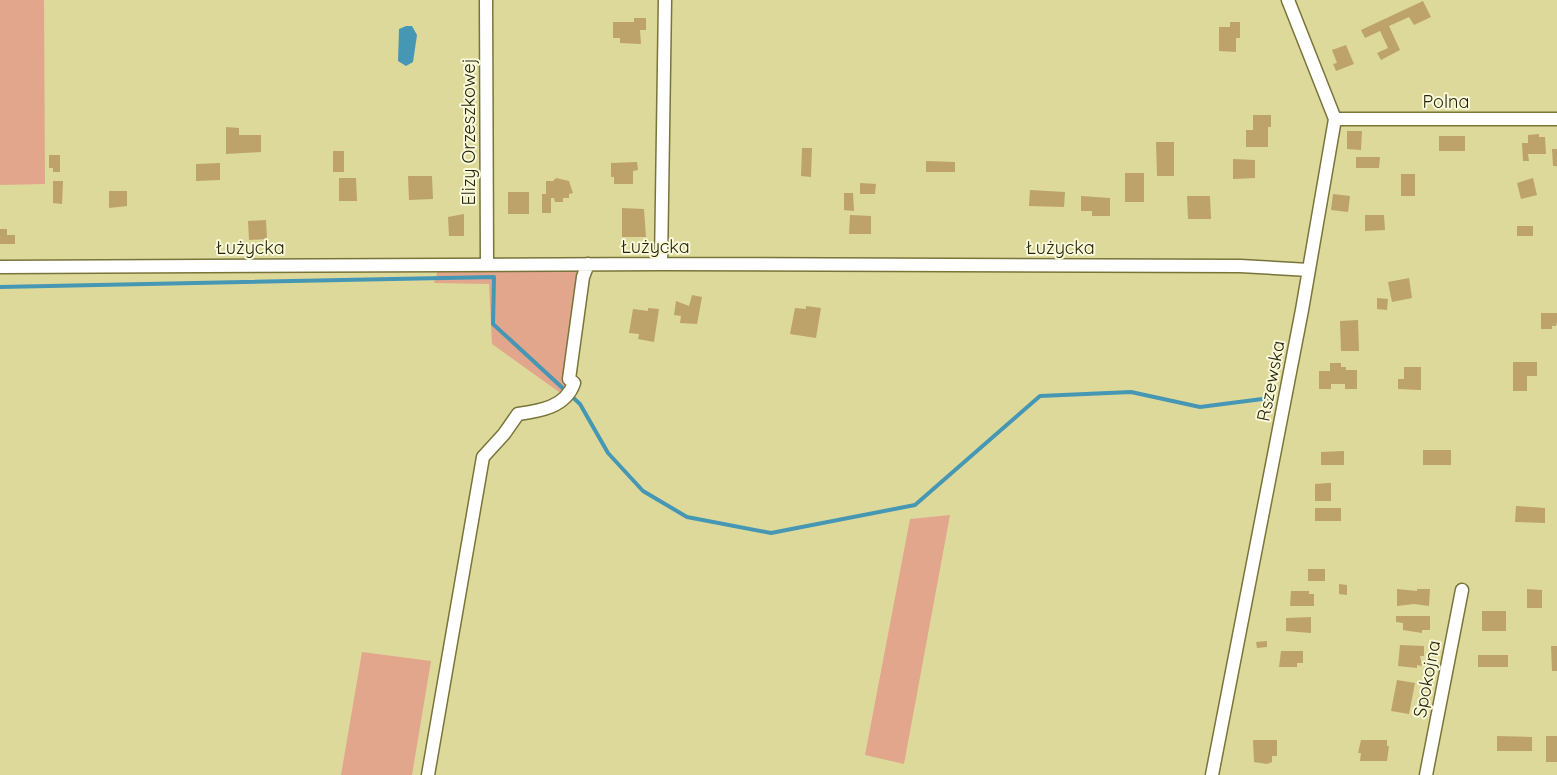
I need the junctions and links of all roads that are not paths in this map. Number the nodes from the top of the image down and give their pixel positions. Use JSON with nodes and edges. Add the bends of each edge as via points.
{"nodes":[{"id":1,"x":486,"y":0,"type":"edge"},
{"id":2,"x":665,"y":0,"type":"edge"},
{"id":3,"x":1288,"y":0,"type":"edge"},
{"id":4,"x":1335,"y":119,"type":"junction"},
{"id":5,"x":1557,"y":119,"type":"edge"},
{"id":6,"x":588,"y":264,"type":"junction"},
{"id":7,"x":661,"y":264,"type":"junction"},
{"id":8,"x":487,"y":265,"type":"junction"},
{"id":9,"x":0,"y":267,"type":"edge"},
{"id":10,"x":1309,"y":270,"type":"junction"},
{"id":11,"x":1462,"y":590,"type":"dead end"},
{"id":12,"x":428,"y":775,"type":"edge"},
{"id":13,"x":1212,"y":775,"type":"edge"},
{"id":14,"x":1426,"y":775,"type":"edge"}],
"edges":[{"from":1,"to":8,"type":"street","name":"Elizy Orzeszkowej"},
{"from":2,"to":7,"type":"street"},
{"from":3,"to":4,"type":"street"},
{"from":4,"to":5,"type":"street","name":"Polna"},
{"from":4,"to":10,"type":"street","name":"Rszewska"},
{"from":6,"to":7,"type":"street","name":"Łużycka"},
{"from":6,"to":8,"type":"street","name":"Łużycka"},
{"from":6,"to":12,"type":"street","via":[[583,277],[569,379],[574,383],[571,390],[555,405],[544,410],[518,414],[483,457]]},
{"from":7,"to":10,"type":"street","name":"Łużycka","via":[[1240,266]]},
{"from":8,"to":9,"type":"street","name":"Łużycka"},
{"from":10,"to":13,"type":"street","name":"Rszewska"},
{"from":11,"to":14,"type":"street","name":"Spokojna"}]}
